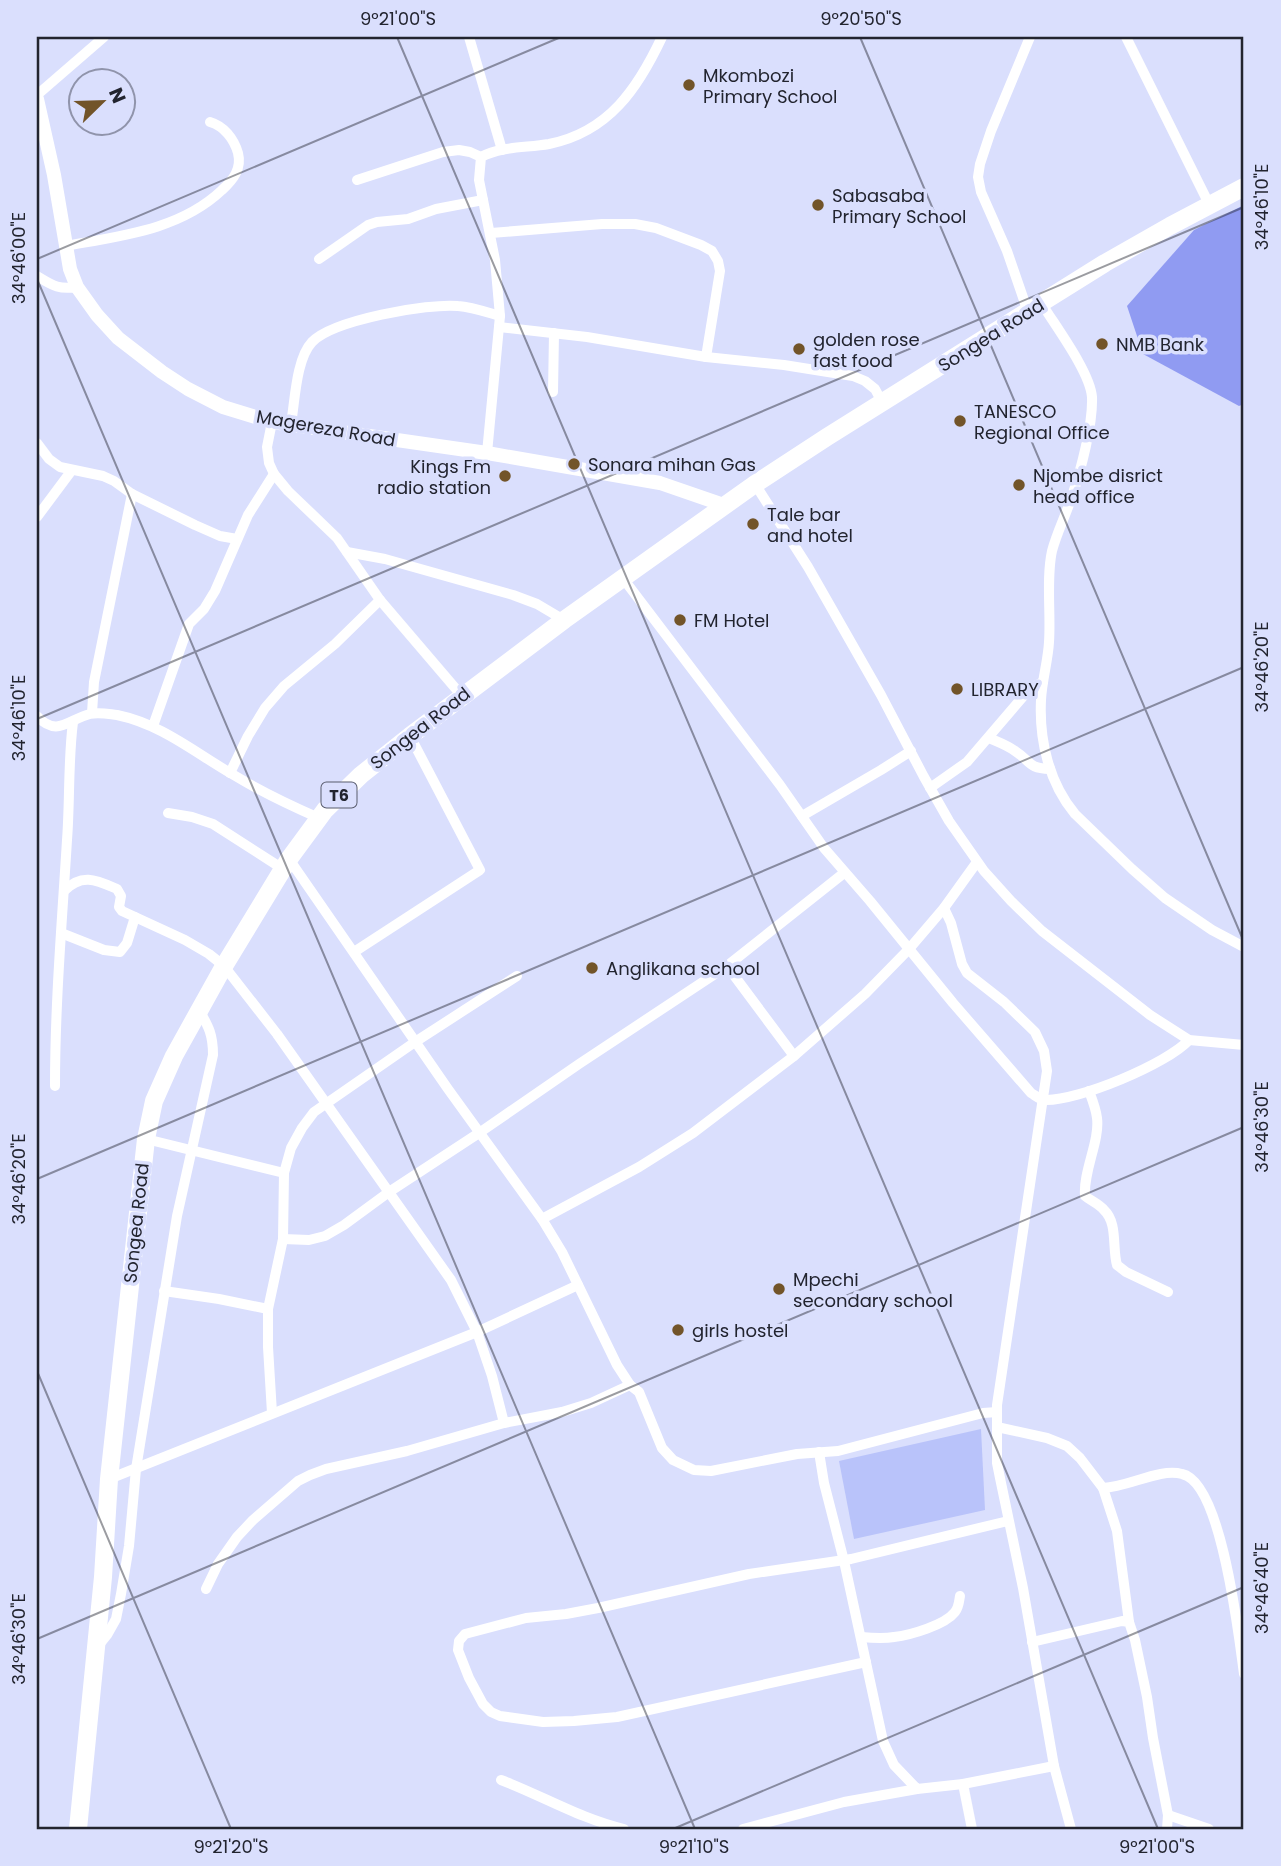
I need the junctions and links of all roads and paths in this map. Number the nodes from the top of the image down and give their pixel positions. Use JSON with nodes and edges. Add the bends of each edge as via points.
{"nodes":[{"id":1,"x":469,"y":37,"type":"edge"},
{"id":2,"x":662,"y":37,"type":"edge"},
{"id":3,"x":1030,"y":37,"type":"edge"},
{"id":4,"x":1126,"y":37,"type":"edge"},
{"id":5,"x":97,"y":39,"type":"edge"},
{"id":6,"x":37,"y":97,"type":"edge"},
{"id":7,"x":210,"y":122,"type":"dead end"},
{"id":8,"x":502,"y":149,"type":"junction"},
{"id":9,"x":481,"y":157,"type":"junction"},
{"id":10,"x":357,"y":180,"type":"dead end"},
{"id":11,"x":1244,"y":187,"type":"edge"},
{"id":12,"x":483,"y":200,"type":"junction"},
{"id":13,"x":1210,"y":205,"type":"junction"},
{"id":14,"x":491,"y":233,"type":"junction"},
{"id":15,"x":65,"y":246,"type":"junction"},
{"id":16,"x":318,"y":259,"type":"dead end"},
{"id":17,"x":37,"y":275,"type":"edge"},
{"id":18,"x":76,"y":287,"type":"junction"},
{"id":19,"x":1035,"y":308,"type":"junction"},
{"id":20,"x":500,"y":316,"type":"junction"},
{"id":21,"x":499,"y":327,"type":"junction"},
{"id":22,"x":554,"y":333,"type":"junction"},
{"id":23,"x":706,"y":356,"type":"junction"},
{"id":24,"x":553,"y":392,"type":"dead end"},
{"id":25,"x":882,"y":402,"type":"junction"},
{"id":26,"x":272,"y":422,"type":"junction"},
{"id":27,"x":290,"y":424,"type":"junction"},
{"id":28,"x":37,"y":443,"type":"edge"},
{"id":29,"x":487,"y":453,"type":"junction"},
{"id":30,"x":72,"y":470,"type":"junction"},
{"id":31,"x":274,"y":474,"type":"junction"},
{"id":32,"x":755,"y":484,"type":"junction"},
{"id":33,"x":132,"y":494,"type":"junction"},
{"id":34,"x":724,"y":505,"type":"junction"},
{"id":35,"x":37,"y":517,"type":"edge"},
{"id":36,"x":236,"y":540,"type":"junction"},
{"id":37,"x":347,"y":552,"type":"junction"},
{"id":38,"x":622,"y":577,"type":"junction"},
{"id":39,"x":380,"y":600,"type":"junction"},
{"id":40,"x":564,"y":620,"type":"junction"},
{"id":41,"x":1043,"y":682,"type":"junction"},
{"id":42,"x":462,"y":696,"type":"junction"},
{"id":43,"x":92,"y":713,"type":"junction"},
{"id":44,"x":37,"y":716,"type":"edge"},
{"id":45,"x":73,"y":722,"type":"junction"},
{"id":46,"x":153,"y":726,"type":"junction"},
{"id":47,"x":55,"y":727,"type":"junction"},
{"id":48,"x":410,"y":736,"type":"junction"},
{"id":49,"x":989,"y":738,"type":"junction"},
{"id":50,"x":71,"y":746,"type":"junction"},
{"id":51,"x":911,"y":751,"type":"junction"},
{"id":52,"x":1050,"y":769,"type":"junction"},
{"id":53,"x":230,"y":773,"type":"junction"},
{"id":54,"x":930,"y":788,"type":"junction"},
{"id":55,"x":168,"y":813,"type":"dead end"},
{"id":56,"x":802,"y":816,"type":"junction"},
{"id":57,"x":319,"y":818,"type":"junction"},
{"id":58,"x":977,"y":862,"type":"junction"},
{"id":59,"x":286,"y":864,"type":"junction"},
{"id":60,"x":844,"y":873,"type":"junction"},
{"id":61,"x":64,"y":891,"type":"junction"},
{"id":62,"x":944,"y":908,"type":"junction"},
{"id":63,"x":135,"y":917,"type":"junction"},
{"id":64,"x":61,"y":933,"type":"junction"},
{"id":65,"x":1244,"y":947,"type":"edge"},
{"id":66,"x":909,"y":949,"type":"junction"},
{"id":67,"x":354,"y":952,"type":"junction"},
{"id":68,"x":224,"y":966,"type":"junction"},
{"id":69,"x":727,"y":967,"type":"junction"},
{"id":70,"x":517,"y":976,"type":"dead end"},
{"id":71,"x":199,"y":1010,"type":"junction"},
{"id":72,"x":1189,"y":1040,"type":"junction"},
{"id":73,"x":415,"y":1042,"type":"junction"},
{"id":74,"x":1244,"y":1045,"type":"edge"},
{"id":75,"x":794,"y":1056,"type":"junction"},
{"id":76,"x":55,"y":1086,"type":"dead end"},
{"id":77,"x":1088,"y":1091,"type":"junction"},
{"id":78,"x":1042,"y":1100,"type":"junction"},
{"id":79,"x":326,"y":1104,"type":"junction"},
{"id":80,"x":480,"y":1133,"type":"junction"},
{"id":81,"x":146,"y":1139,"type":"junction"},
{"id":82,"x":191,"y":1151,"type":"junction"},
{"id":83,"x":284,"y":1173,"type":"junction"},
{"id":84,"x":389,"y":1192,"type":"junction"},
{"id":85,"x":542,"y":1219,"type":"junction"},
{"id":86,"x":283,"y":1239,"type":"junction"},
{"id":87,"x":578,"y":1285,"type":"junction"},
{"id":88,"x":164,"y":1291,"type":"junction"},
{"id":89,"x":1168,"y":1292,"type":"dead end"},
{"id":90,"x":268,"y":1309,"type":"junction"},
{"id":91,"x":477,"y":1332,"type":"junction"},
{"id":92,"x":630,"y":1385,"type":"junction"},
{"id":93,"x":997,"y":1412,"type":"junction"},
{"id":94,"x":272,"y":1413,"type":"junction"},
{"id":95,"x":504,"y":1423,"type":"junction"},
{"id":96,"x":997,"y":1427,"type":"junction"},
{"id":97,"x":818,"y":1452,"type":"junction"},
{"id":98,"x":136,"y":1469,"type":"junction"},
{"id":99,"x":109,"y":1479,"type":"junction"},
{"id":100,"x":1104,"y":1488,"type":"junction"},
{"id":101,"x":1008,"y":1521,"type":"junction"},
{"id":102,"x":844,"y":1560,"type":"junction"},
{"id":103,"x":206,"y":1589,"type":"dead end"},
{"id":104,"x":960,"y":1596,"type":"dead end"},
{"id":105,"x":1129,"y":1622,"type":"junction"},
{"id":106,"x":861,"y":1637,"type":"junction"},
{"id":107,"x":1032,"y":1642,"type":"junction"},
{"id":108,"x":96,"y":1648,"type":"junction"},
{"id":109,"x":866,"y":1662,"type":"junction"},
{"id":110,"x":1244,"y":1674,"type":"edge"},
{"id":111,"x":1054,"y":1766,"type":"junction"},
{"id":112,"x":501,"y":1780,"type":"dead end"},
{"id":113,"x":963,"y":1784,"type":"junction"},
{"id":114,"x":917,"y":1789,"type":"junction"},
{"id":115,"x":1168,"y":1815,"type":"junction"},
{"id":116,"x":764,"y":1826,"type":"edge"},
{"id":117,"x":78,"y":1829,"type":"edge"},
{"id":118,"x":624,"y":1829,"type":"edge"},
{"id":119,"x":743,"y":1829,"type":"edge"},
{"id":120,"x":972,"y":1829,"type":"edge"},
{"id":121,"x":1071,"y":1829,"type":"edge"},
{"id":122,"x":1167,"y":1829,"type":"edge"},
{"id":123,"x":1209,"y":1829,"type":"edge"}],
"edges":[{"from":1,"to":8,"type":"street"},
{"from":2,"to":8,"type":"street","via":[[635,87],[600,124],[551,144]]},
{"from":3,"to":19,"type":"street","via":[[991,131],[978,177]]},
{"from":4,"to":13,"type":"street"},
{"from":5,"to":6,"type":"street"},
{"from":6,"to":15,"type":"street","name":"Magereza Road"},
{"from":7,"to":15,"type":"street","via":[[228,133],[240,160],[237,173],[212,200],[161,225]]},
{"from":8,"to":9,"type":"street"},
{"from":9,"to":10,"type":"street","via":[[459,149]]},
{"from":9,"to":12,"type":"street"},
{"from":11,"to":13,"type":"highway","name":"Songea Road","number":"T6"},
{"from":12,"to":14,"type":"street"},
{"from":12,"to":16,"type":"street","via":[[368,225]]},
{"from":13,"to":19,"type":"highway","name":"Songea Road","number":"T6","via":[[1116,256]]},
{"from":14,"to":20,"type":"street"},
{"from":14,"to":23,"type":"street","via":[[635,224],[712,251],[720,271]]},
{"from":15,"to":18,"type":"street","name":"Magereza Road"},
{"from":17,"to":18,"type":"street","via":[[56,287]]},
{"from":18,"to":26,"type":"street","name":"Magereza Road","via":[[118,338],[162,372],[223,407]]},
{"from":19,"to":25,"type":"highway","name":"Songea Road","number":"T6"},
{"from":19,"to":41,"type":"street","via":[[1082,370],[1091,397],[1082,461],[1052,552]]},
{"from":20,"to":21,"type":"street"},
{"from":20,"to":27,"type":"street","via":[[433,306],[329,331],[312,342],[303,357]]},
{"from":21,"to":22,"type":"street"},
{"from":21,"to":29,"type":"street"},
{"from":22,"to":23,"type":"street"},
{"from":22,"to":24,"type":"street"},
{"from":23,"to":25,"type":"street","via":[[853,376],[875,389]]},
{"from":25,"to":32,"type":"highway","name":"Songea Road","number":"T6"},
{"from":26,"to":27,"type":"street","name":"Magereza Road"},
{"from":26,"to":31,"type":"street","via":[[267,447]]},
{"from":27,"to":29,"type":"street","name":"Magereza Road"},
{"from":28,"to":30,"type":"street","via":[[49,459]]},
{"from":29,"to":34,"type":"street","name":"Magereza Road","via":[[660,483]]},
{"from":30,"to":33,"type":"street","via":[[103,476]]},
{"from":30,"to":35,"type":"street"},
{"from":31,"to":36,"type":"street"},
{"from":31,"to":37,"type":"street"},
{"from":32,"to":34,"type":"highway","name":"Songea Road","number":"T6"},
{"from":32,"to":51,"type":"street","via":[[808,567]]},
{"from":33,"to":36,"type":"street"},
{"from":33,"to":43,"type":"street","via":[[94,682]]},
{"from":34,"to":38,"type":"highway","name":"Songea Road","number":"T6"},
{"from":36,"to":46,"type":"street","via":[[215,590],[189,624]]},
{"from":37,"to":39,"type":"street"},
{"from":37,"to":40,"type":"street","via":[[513,595]]},
{"from":38,"to":40,"type":"highway","name":"Songea Road","number":"T6"},
{"from":38,"to":56,"type":"street"},
{"from":39,"to":42,"type":"street"},
{"from":39,"to":53,"type":"street","via":[[284,686],[265,708]]},
{"from":40,"to":42,"type":"highway","name":"Songea Road","number":"T6"},
{"from":41,"to":49,"type":"street","via":[[1027,692]]},
{"from":41,"to":52,"type":"street","via":[[1042,736]]},
{"from":42,"to":48,"type":"highway","name":"Songea Road","number":"T6"},
{"from":43,"to":45,"type":"street"},
{"from":43,"to":46,"type":"street"},
{"from":44,"to":47,"type":"street"},
{"from":45,"to":47,"type":"street"},
{"from":45,"to":50,"type":"street"},
{"from":46,"to":53,"type":"street"},
{"from":47,"to":50,"type":"street"},
{"from":48,"to":57,"type":"highway","name":"Songea Road","number":"T6","via":[[343,791]]},
{"from":48,"to":67,"type":"street","via":[[480,870]]},
{"from":49,"to":52,"type":"street","via":[[1008,746],[1035,768]]},
{"from":49,"to":54,"type":"street","via":[[967,762]]},
{"from":50,"to":61,"type":"street"},
{"from":51,"to":54,"type":"street"},
{"from":51,"to":56,"type":"street"},
{"from":52,"to":65,"type":"street","via":[[1075,814],[1142,878],[1212,930]]},
{"from":53,"to":57,"type":"street"},
{"from":54,"to":58,"type":"street"},
{"from":55,"to":59,"type":"street","via":[[213,824]]},
{"from":56,"to":60,"type":"street"},
{"from":57,"to":59,"type":"highway","name":"Songea Road","number":"T6"},
{"from":58,"to":62,"type":"street"},
{"from":58,"to":72,"type":"street","via":[[1042,931]]},
{"from":59,"to":67,"type":"street"},
{"from":59,"to":68,"type":"highway","name":"Songea Road","number":"T6"},
{"from":60,"to":66,"type":"street"},
{"from":60,"to":69,"type":"street"},
{"from":61,"to":63,"type":"street","via":[[80,879],[107,885],[120,892],[122,911]]},
{"from":61,"to":64,"type":"street"},
{"from":62,"to":66,"type":"street"},
{"from":62,"to":78,"type":"street","via":[[967,973],[1038,1035],[1046,1071]]},
{"from":63,"to":64,"type":"street","via":[[120,952]]},
{"from":63,"to":68,"type":"street","via":[[198,947]]},
{"from":64,"to":76,"type":"street"},
{"from":66,"to":75,"type":"street"},
{"from":66,"to":78,"type":"street","via":[[1022,1084]]},
{"from":67,"to":73,"type":"street"},
{"from":68,"to":71,"type":"highway","name":"Songea Road","number":"T6"},
{"from":68,"to":79,"type":"street"},
{"from":69,"to":75,"type":"street"},
{"from":69,"to":80,"type":"street"},
{"from":70,"to":73,"type":"street"},
{"from":71,"to":81,"type":"highway","name":"Songea Road","number":"T6","via":[[154,1101]]},
{"from":71,"to":82,"type":"street","via":[[213,1039],[213,1055]]},
{"from":72,"to":74,"type":"street"},
{"from":72,"to":77,"type":"street","via":[[1163,1060]]},
{"from":73,"to":79,"type":"street"},
{"from":73,"to":80,"type":"street"},
{"from":75,"to":85,"type":"street","via":[[693,1133]]},
{"from":77,"to":78,"type":"street"},
{"from":77,"to":89,"type":"street","via":[[1097,1123],[1086,1196],[1109,1216],[1118,1266]]},
{"from":78,"to":93,"type":"street"},
{"from":79,"to":83,"type":"street","via":[[302,1128]]},
{"from":79,"to":84,"type":"street"},
{"from":80,"to":84,"type":"street"},
{"from":80,"to":85,"type":"street"},
{"from":81,"to":82,"type":"street"},
{"from":81,"to":99,"type":"highway","name":"Songea Road","number":"T6"},
{"from":82,"to":83,"type":"street"},
{"from":82,"to":88,"type":"street"},
{"from":83,"to":86,"type":"street"},
{"from":84,"to":86,"type":"street","via":[[325,1236]]},
{"from":84,"to":91,"type":"street","via":[[451,1280]]},
{"from":85,"to":87,"type":"street"},
{"from":86,"to":90,"type":"street"},
{"from":87,"to":91,"type":"street"},
{"from":87,"to":92,"type":"street"},
{"from":88,"to":90,"type":"street"},
{"from":88,"to":98,"type":"street"},
{"from":90,"to":94,"type":"street"},
{"from":91,"to":94,"type":"street"},
{"from":91,"to":95,"type":"street"},
{"from":92,"to":95,"type":"street","via":[[572,1409]]},
{"from":92,"to":97,"type":"street","via":[[644,1401],[666,1453],[694,1470]]},
{"from":93,"to":96,"type":"street"},
{"from":93,"to":97,"type":"street","via":[[870,1444]]},
{"from":94,"to":98,"type":"street"},
{"from":95,"to":103,"type":"street","via":[[326,1469],[298,1481],[237,1537]]},
{"from":96,"to":100,"type":"street","via":[[1067,1446]]},
{"from":96,"to":101,"type":"street","via":[[997,1463]]},
{"from":97,"to":102,"type":"street"},
{"from":98,"to":99,"type":"street"},
{"from":98,"to":108,"type":"street","via":[[116,1619]]},
{"from":99,"to":108,"type":"highway","name":"Songea Road","number":"T6"},
{"from":100,"to":105,"type":"street","via":[[1117,1531]]},
{"from":100,"to":110,"type":"street","via":[[1171,1473],[1195,1481],[1226,1555]]},
{"from":101,"to":102,"type":"street"},
{"from":101,"to":107,"type":"street"},
{"from":102,"to":106,"type":"street"},
{"from":102,"to":109,"type":"street","via":[[526,1618],[465,1634],[458,1641],[458,1650],[491,1712],[543,1722],[617,1717]]},
{"from":104,"to":106,"type":"street","via":[[955,1613],[930,1627],[894,1637]]},
{"from":105,"to":107,"type":"street"},
{"from":105,"to":115,"type":"street"},
{"from":106,"to":109,"type":"street"},
{"from":107,"to":111,"type":"street"},
{"from":108,"to":117,"type":"highway","name":"Songea Road","number":"T6"},
{"from":109,"to":114,"type":"street","via":[[889,1757]]},
{"from":111,"to":113,"type":"street"},
{"from":111,"to":121,"type":"street"},
{"from":112,"to":118,"type":"street","via":[[599,1823]]},
{"from":113,"to":114,"type":"street"},
{"from":113,"to":120,"type":"street"},
{"from":114,"to":116,"type":"street","via":[[844,1802]]},
{"from":115,"to":122,"type":"street"},
{"from":115,"to":123,"type":"street"},
{"from":116,"to":119,"type":"street"}]}
